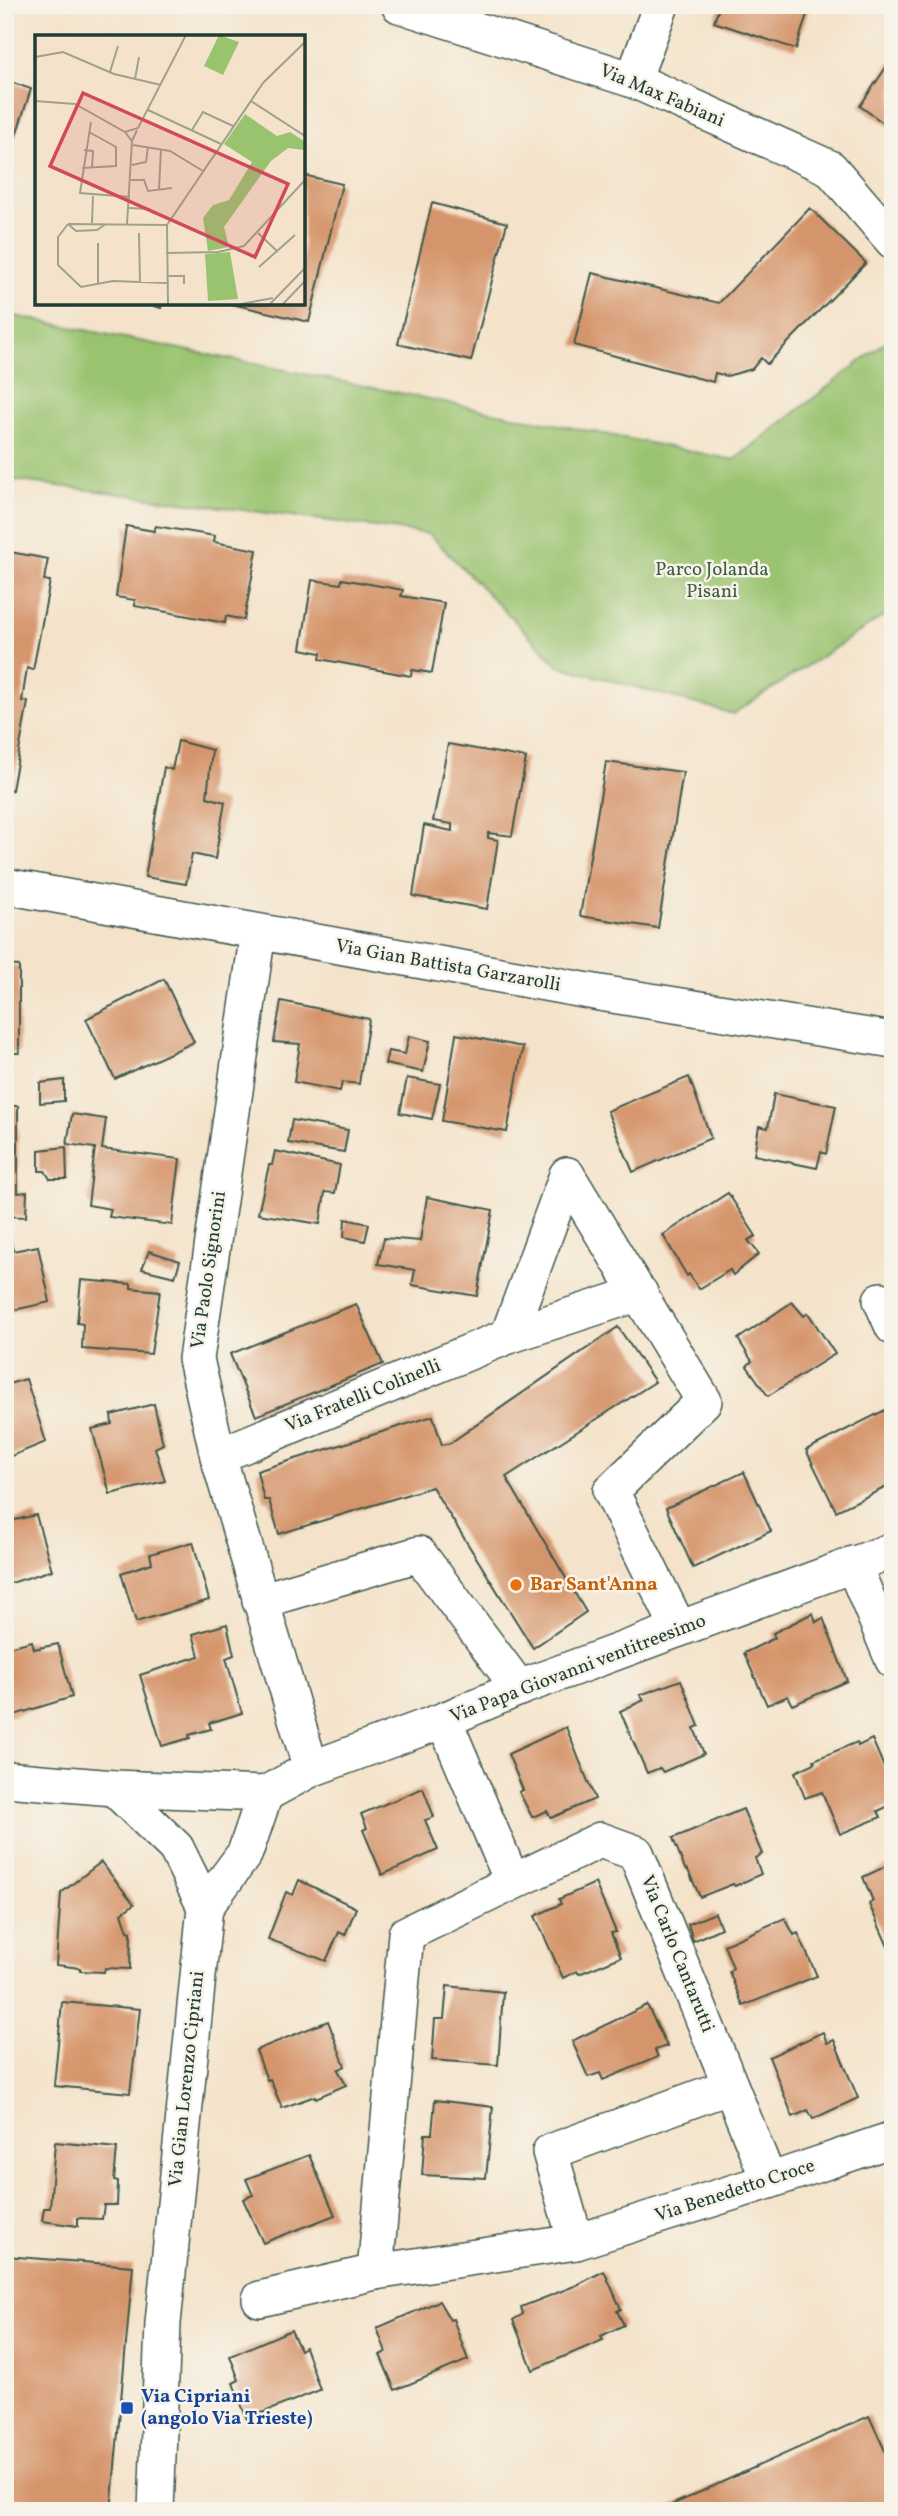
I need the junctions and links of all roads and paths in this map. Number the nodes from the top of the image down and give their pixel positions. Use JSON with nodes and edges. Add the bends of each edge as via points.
{"nodes":[{"id":1,"x":399,"y":5,"type":"edge"},
{"id":2,"x":661,"y":5,"type":"edge"},
{"id":3,"x":633,"y":80,"type":"junction"},
{"id":4,"x":893,"y":241,"type":"edge"},
{"id":5,"x":5,"y":886,"type":"edge"},
{"id":6,"x":258,"y":932,"type":"junction"},
{"id":7,"x":893,"y":1040,"type":"edge"},
{"id":8,"x":640,"y":1293,"type":"junction"},
{"id":9,"x":508,"y":1336,"type":"junction"},
{"id":10,"x":218,"y":1456,"type":"junction"},
{"id":11,"x":893,"y":1550,"type":"edge"},
{"id":12,"x":853,"y":1564,"type":"junction"},
{"id":13,"x":260,"y":1601,"type":"junction"},
{"id":14,"x":679,"y":1629,"type":"junction"},
{"id":15,"x":893,"y":1660,"type":"edge"},
{"id":16,"x":519,"y":1688,"type":"junction"},
{"id":17,"x":444,"y":1720,"type":"junction"},
{"id":18,"x":312,"y":1769,"type":"junction"},
{"id":19,"x":5,"y":1779,"type":"edge"},
{"id":20,"x":114,"y":1788,"type":"junction"},
{"id":21,"x":265,"y":1794,"type":"junction"},
{"id":22,"x":512,"y":1881,"type":"junction"},
{"id":23,"x":205,"y":1907,"type":"junction"},
{"id":24,"x":730,"y":2086,"type":"junction"},
{"id":25,"x":893,"y":2139,"type":"edge"},
{"id":26,"x":769,"y":2182,"type":"junction"},
{"id":27,"x":576,"y":2242,"type":"junction"},
{"id":28,"x":375,"y":2272,"type":"junction"},
{"id":29,"x":260,"y":2299,"type":"dead end"},
{"id":30,"x":156,"y":2511,"type":"edge"}],
"edges":[{"from":1,"to":3,"type":"street","name":"Via Max Fabiani"},
{"from":2,"to":3,"type":"street"},
{"from":3,"to":4,"type":"street","name":"Via Max Fabiani","via":[[830,168]]},
{"from":5,"to":6,"type":"street","name":"Via Gian Battista Garzarolli"},
{"from":6,"to":7,"type":"street","name":"Via Gian Battista Garzarolli"},
{"from":6,"to":10,"type":"street","name":"Via Paolo Signorini","via":[[196,1359]]},
{"from":8,"to":9,"type":"street","name":"Via Fratelli Colinelli"},
{"from":8,"to":9,"type":"street","via":[[567,1175]]},
{"from":8,"to":14,"type":"street","via":[[704,1401],[611,1491]]},
{"from":9,"to":10,"type":"street","name":"Via Fratelli Colinelli"},
{"from":10,"to":13,"type":"street","name":"Via Paolo Signorini"},
{"from":11,"to":12,"type":"street","name":"Via Papa Giovanni ventitreesimo"},
{"from":12,"to":14,"type":"street","name":"Via Papa Giovanni ventitreesimo"},
{"from":12,"to":15,"type":"street"},
{"from":13,"to":16,"type":"street","via":[[419,1554]]},
{"from":13,"to":18,"type":"street","name":"Via Paolo Signorini"},
{"from":14,"to":16,"type":"street","name":"Via Papa Giovanni ventitreesimo"},
{"from":16,"to":17,"type":"street","name":"Via Papa Giovanni ventitreesimo"},
{"from":17,"to":18,"type":"street","name":"Via Papa Giovanni ventitreesimo"},
{"from":17,"to":22,"type":"street"},
{"from":18,"to":21,"type":"street","name":"Via Papa Giovanni ventitreesimo"},
{"from":19,"to":20,"type":"street"},
{"from":20,"to":21,"type":"street"},
{"from":20,"to":23,"type":"street","via":[[176,1848]]},
{"from":21,"to":23,"type":"street","via":[[245,1853]]},
{"from":22,"to":24,"type":"street","name":"Via Carlo Cantarutti","via":[[600,1840],[636,1853]]},
{"from":22,"to":28,"type":"street","name":"Via Carlo Cantarutti","via":[[406,1934]]},
{"from":23,"to":30,"type":"street","name":"Via Gian Lorenzo Cipriani","via":[[163,2323]]},
{"from":24,"to":26,"type":"street","name":"Via Carlo Cantarutti"},
{"from":24,"to":27,"type":"street","via":[[550,2152]]},
{"from":25,"to":26,"type":"street","name":"Via Benedetto Croce"},
{"from":26,"to":27,"type":"street","name":"Via Benedetto Croce"},
{"from":27,"to":28,"type":"street","name":"Via Benedetto Croce"},
{"from":28,"to":29,"type":"street","name":"Via Benedetto Croce"}]}
